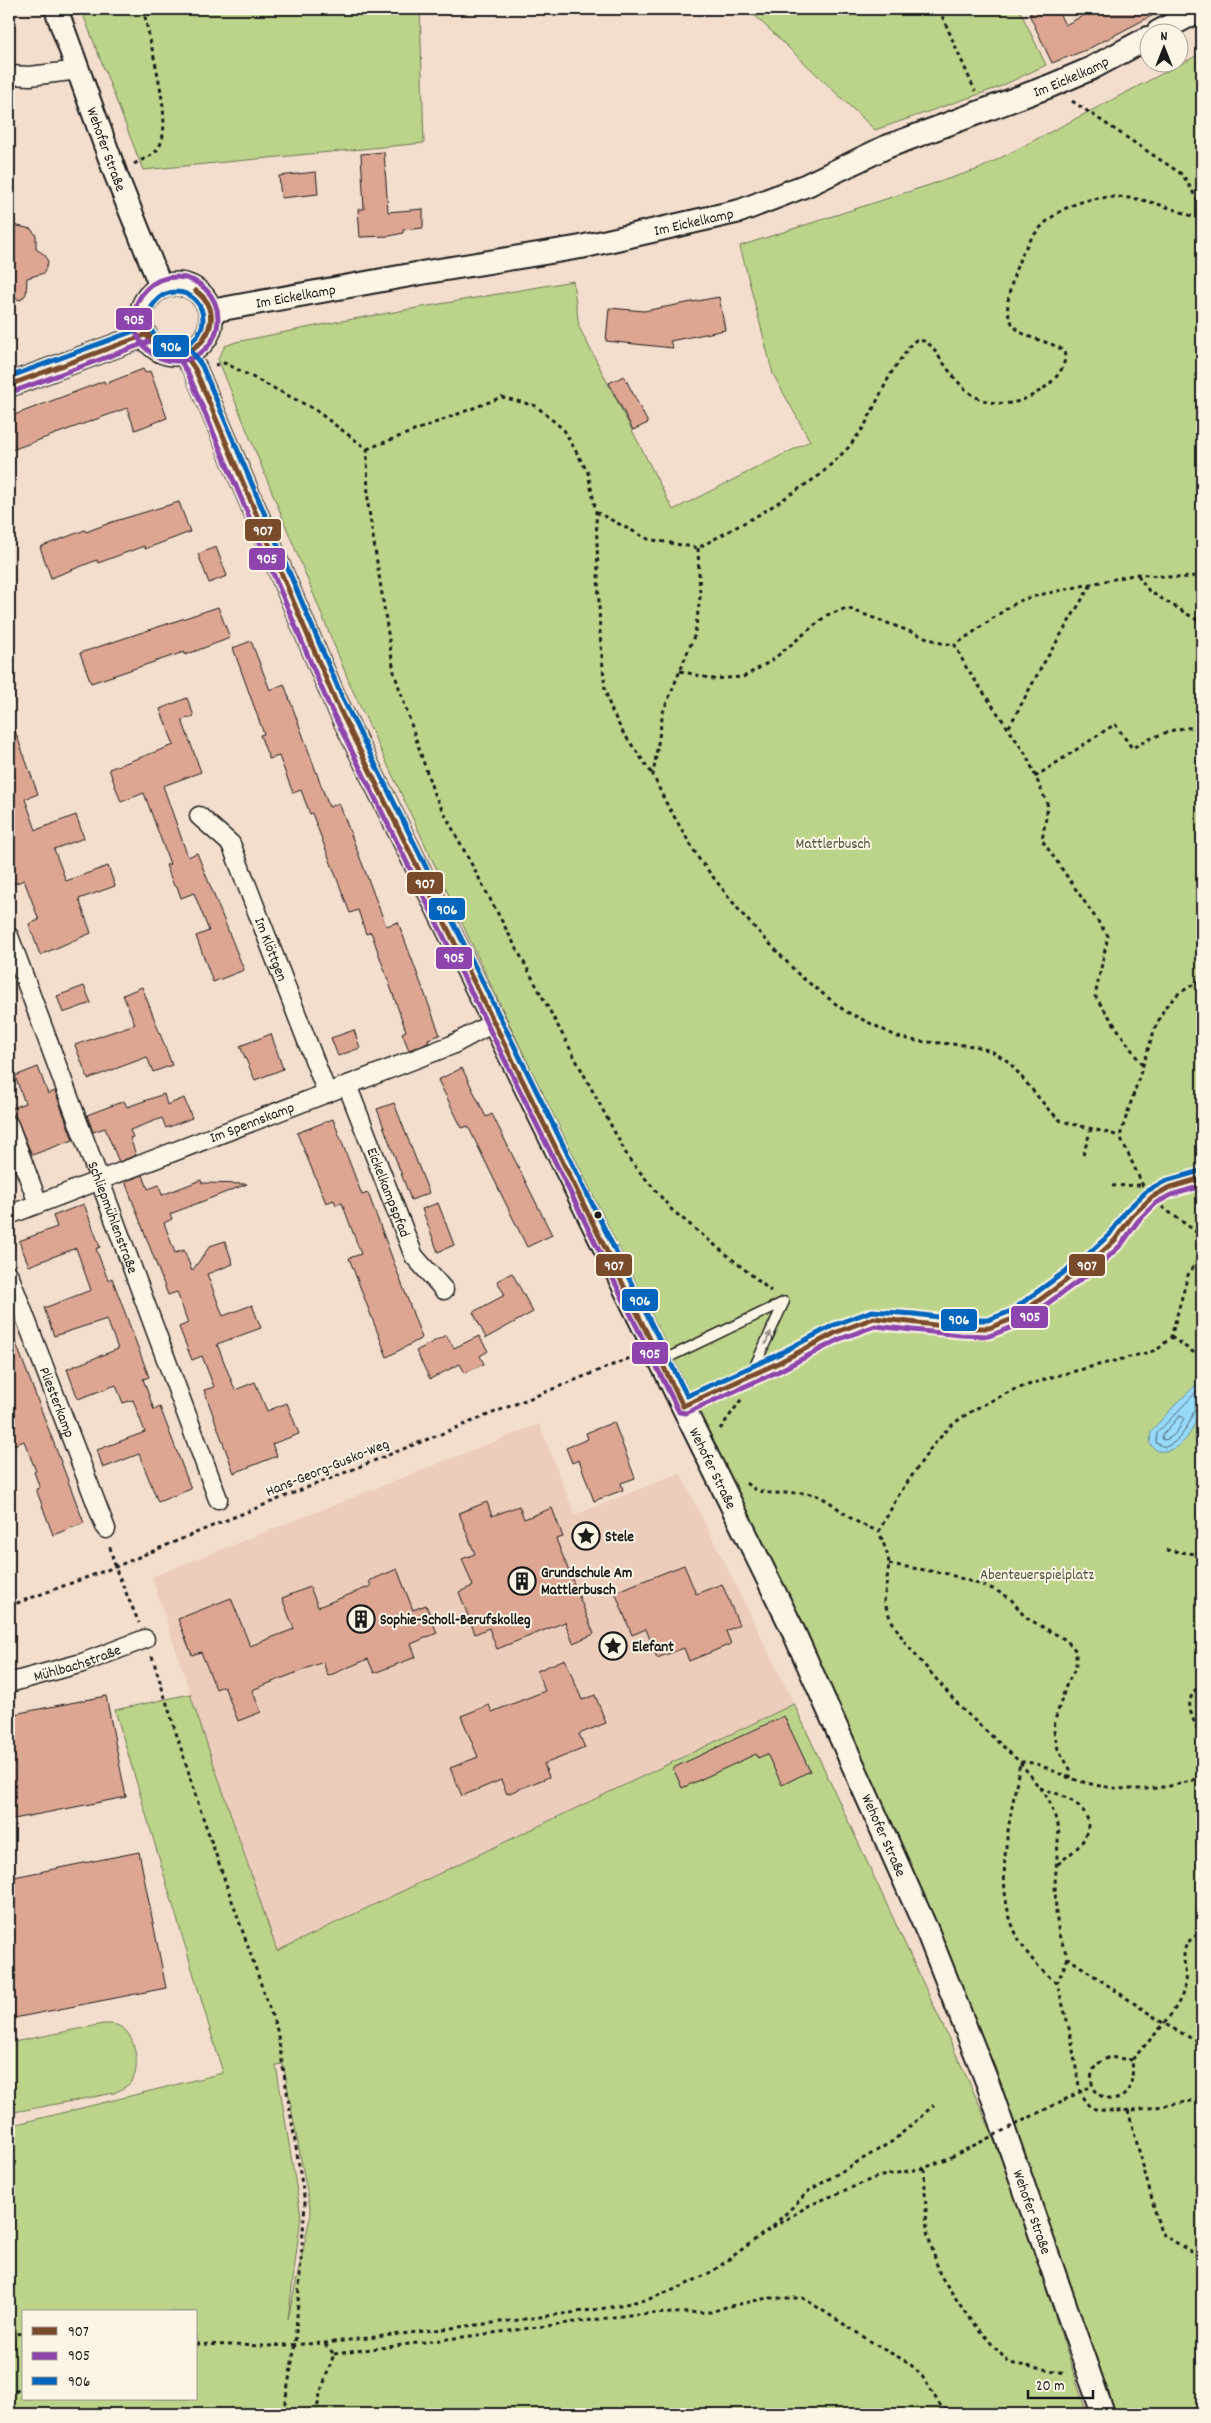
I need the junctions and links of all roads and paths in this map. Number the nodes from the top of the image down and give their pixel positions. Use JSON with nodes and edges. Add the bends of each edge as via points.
{"nodes":[{"id":1,"x":56,"y":9,"type":"edge"},
{"id":2,"x":144,"y":9,"type":"edge"},
{"id":3,"x":939,"y":9,"type":"edge"},
{"id":4,"x":1202,"y":9,"type":"edge"},
{"id":5,"x":1177,"y":22,"type":"edge"},
{"id":6,"x":1138,"y":43,"type":"edge"},
{"id":7,"x":79,"y":70,"type":"junction"},
{"id":8,"x":9,"y":74,"type":"edge"},
{"id":9,"x":1050,"y":86,"type":"junction"},
{"id":10,"x":983,"y":111,"type":"junction"},
{"id":11,"x":116,"y":175,"type":"junction"},
{"id":12,"x":1202,"y":208,"type":"edge"},
{"id":13,"x":1202,"y":220,"type":"edge"},
{"id":14,"x":161,"y":287,"type":"junction"},
{"id":15,"x":211,"y":311,"type":"junction"},
{"id":16,"x":145,"y":334,"type":"junction"},
{"id":17,"x":190,"y":361,"type":"junction"},
{"id":18,"x":9,"y":384,"type":"edge"},
{"id":19,"x":368,"y":449,"type":"junction"},
{"id":20,"x":596,"y":512,"type":"junction"},
{"id":21,"x":698,"y":548,"type":"junction"},
{"id":22,"x":1138,"y":574,"type":"junction"},
{"id":23,"x":1202,"y":575,"type":"edge"},
{"id":24,"x":1092,"y":583,"type":"junction"},
{"id":25,"x":1202,"y":623,"type":"edge"},
{"id":26,"x":955,"y":645,"type":"junction"},
{"id":27,"x":680,"y":670,"type":"junction"},
{"id":28,"x":1009,"y":727,"type":"junction"},
{"id":29,"x":1202,"y":729,"type":"edge"},
{"id":30,"x":653,"y":775,"type":"junction"},
{"id":31,"x":1035,"y":777,"type":"junction"},
{"id":32,"x":199,"y":816,"type":"dead end"},
{"id":33,"x":9,"y":936,"type":"edge"},
{"id":34,"x":1202,"y":979,"type":"edge"},
{"id":35,"x":493,"y":1023,"type":"junction"},
{"id":36,"x":1142,"y":1065,"type":"junction"},
{"id":37,"x":347,"y":1085,"type":"junction"},
{"id":38,"x":326,"y":1093,"type":"junction"},
{"id":39,"x":9,"y":1125,"type":"edge"},
{"id":40,"x":1091,"y":1130,"type":"junction"},
{"id":41,"x":1120,"y":1136,"type":"junction"},
{"id":42,"x":1083,"y":1155,"type":"dead end"},
{"id":43,"x":101,"y":1178,"type":"junction"},
{"id":44,"x":1202,"y":1178,"type":"edge"},
{"id":45,"x":1142,"y":1185,"type":"junction"},
{"id":46,"x":1112,"y":1186,"type":"dead end"},
{"id":47,"x":1152,"y":1197,"type":"junction"},
{"id":48,"x":38,"y":1203,"type":"junction"},
{"id":49,"x":9,"y":1214,"type":"edge"},
{"id":50,"x":1202,"y":1236,"type":"edge"},
{"id":51,"x":1202,"y":1253,"type":"edge"},
{"id":52,"x":9,"y":1275,"type":"edge"},
{"id":53,"x":444,"y":1290,"type":"dead end"},
{"id":54,"x":784,"y":1302,"type":"junction"},
{"id":55,"x":1171,"y":1337,"type":"junction"},
{"id":56,"x":657,"y":1355,"type":"junction"},
{"id":57,"x":1202,"y":1358,"type":"edge"},
{"id":58,"x":752,"y":1374,"type":"junction"},
{"id":59,"x":683,"y":1406,"type":"junction"},
{"id":60,"x":720,"y":1429,"type":"junction"},
{"id":61,"x":723,"y":1435,"type":"dead end"},
{"id":62,"x":699,"y":1440,"type":"junction"},
{"id":63,"x":742,"y":1475,"type":"dead end"},
{"id":64,"x":218,"y":1499,"type":"dead end"},
{"id":65,"x":106,"y":1529,"type":"dead end"},
{"id":66,"x":878,"y":1531,"type":"junction"},
{"id":67,"x":1166,"y":1550,"type":"dead end"},
{"id":68,"x":1202,"y":1555,"type":"edge"},
{"id":69,"x":889,"y":1564,"type":"junction"},
{"id":70,"x":115,"y":1567,"type":"junction"},
{"id":71,"x":9,"y":1606,"type":"edge"},
{"id":72,"x":145,"y":1639,"type":"junction"},
{"id":73,"x":9,"y":1683,"type":"edge"},
{"id":74,"x":1202,"y":1683,"type":"edge"},
{"id":75,"x":1020,"y":1762,"type":"junction"},
{"id":76,"x":1202,"y":1773,"type":"edge"},
{"id":77,"x":1202,"y":1777,"type":"edge"},
{"id":78,"x":1070,"y":1778,"type":"junction"},
{"id":79,"x":1040,"y":1788,"type":"junction"},
{"id":80,"x":1056,"y":1866,"type":"junction"},
{"id":81,"x":1202,"y":1933,"type":"edge"},
{"id":82,"x":1068,"y":1958,"type":"junction"},
{"id":83,"x":1057,"y":1983,"type":"junction"},
{"id":84,"x":1163,"y":2023,"type":"junction"},
{"id":85,"x":1202,"y":2044,"type":"edge"},
{"id":86,"x":1132,"y":2060,"type":"junction"},
{"id":87,"x":1092,"y":2086,"type":"junction"},
{"id":88,"x":1080,"y":2092,"type":"junction"},
{"id":89,"x":1202,"y":2099,"type":"edge"},
{"id":90,"x":934,"y":2105,"type":"dead end"},
{"id":91,"x":1128,"y":2110,"type":"junction"},
{"id":92,"x":924,"y":2168,"type":"junction"},
{"id":93,"x":768,"y":2230,"type":"junction"},
{"id":94,"x":1202,"y":2259,"type":"edge"},
{"id":95,"x":9,"y":2333,"type":"edge"},
{"id":96,"x":22,"y":2334,"type":"edge"},
{"id":97,"x":325,"y":2343,"type":"junction"},
{"id":98,"x":198,"y":2344,"type":"edge"},
{"id":99,"x":295,"y":2345,"type":"junction"},
{"id":100,"x":334,"y":2354,"type":"junction"},
{"id":101,"x":1091,"y":2377,"type":"junction"},
{"id":102,"x":22,"y":2387,"type":"edge"},
{"id":103,"x":9,"y":2397,"type":"edge"},
{"id":104,"x":283,"y":2414,"type":"edge"},
{"id":105,"x":316,"y":2414,"type":"edge"},
{"id":106,"x":950,"y":2414,"type":"edge"},
{"id":107,"x":1103,"y":2414,"type":"edge"}],
"edges":[{"from":1,"to":7,"type":"street","name":"Wehofer Straße"},
{"from":2,"to":11,"type":"path","via":[[160,82],[164,135],[157,150]]},
{"from":3,"to":10,"type":"path"},
{"from":4,"to":5,"type":"street"},
{"from":6,"to":9,"type":"street","name":"Im Eickelkamp"},
{"from":7,"to":8,"type":"street","via":[[30,76]]},
{"from":7,"to":11,"type":"street","name":"Wehofer Straße"},
{"from":9,"to":10,"type":"street","name":"Im Eickelkamp"},
{"from":9,"to":12,"type":"path","via":[[1182,175]]},
{"from":10,"to":15,"type":"street","name":"Im Eickelkamp","via":[[886,147],[807,185],[740,211],[581,247]]},
{"from":11,"to":14,"type":"street","name":"Wehofer Straße"},
{"from":13,"to":21,"type":"path","via":[[1154,203],[1112,198],[1089,200],[1050,217],[1034,234],[1023,254],[1007,312],[1015,328],[1064,351],[1065,363],[1057,375],[1022,400],[1002,404],[991,402],[971,394],[930,345],[916,340],[894,368],[864,427],[836,460],[820,475],[779,502]]},
{"from":14,"to":15,"type":"street","via":[[182,284],[192,287],[207,301]]},
{"from":14,"to":16,"type":"street","via":[[143,307]]},
{"from":15,"to":17,"type":"street","via":[[211,325],[206,338]]},
{"from":16,"to":17,"type":"street","via":[[161,351]]},
{"from":16,"to":18,"type":"street"},
{"from":17,"to":19,"type":"path","via":[[225,362],[314,409]]},
{"from":17,"to":35,"type":"street","name":"Wehofer Straße","via":[[335,700]]},
{"from":19,"to":20,"type":"path","via":[[502,397],[536,406],[564,430],[588,473]]},
{"from":19,"to":54,"type":"path","via":[[368,504],[394,672],[434,794],[629,1159],[672,1210]]},
{"from":20,"to":21,"type":"path","via":[[648,539]]},
{"from":20,"to":30,"type":"path","via":[[605,690],[622,732]]},
{"from":21,"to":27,"type":"path","via":[[699,613],[690,651]]},
{"from":22,"to":23,"type":"path","via":[[1181,578]]},
{"from":22,"to":24,"type":"path"},
{"from":22,"to":25,"type":"path","via":[[1149,591]]},
{"from":24,"to":26,"type":"path","via":[[1022,600]]},
{"from":24,"to":28,"type":"path"},
{"from":26,"to":27,"type":"path","via":[[941,643],[847,608],[827,615],[771,661],[743,677],[713,679]]},
{"from":26,"to":28,"type":"path","via":[[966,667]]},
{"from":27,"to":30,"type":"path","via":[[663,712]]},
{"from":28,"to":31,"type":"path","via":[[1027,756]]},
{"from":29,"to":31,"type":"path","via":[[1194,727],[1153,737],[1132,748],[1115,724]]},
{"from":30,"to":40,"type":"path","via":[[682,831],[719,886],[800,976],[823,995],[845,1012],[898,1037],[975,1046],[993,1052],[1015,1068],[1048,1110],[1061,1121]]},
{"from":31,"to":36,"type":"path","via":[[1048,806],[1042,840],[1108,936],[1095,996]]},
{"from":32,"to":38,"type":"street","name":"Im Klöttgen","via":[[232,844]]},
{"from":33,"to":43,"type":"street","name":"Schliepmühlenstraße"},
{"from":34,"to":36,"type":"path","via":[[1178,994],[1165,1007]]},
{"from":35,"to":37,"type":"street","name":"Im Spennskamp","via":[[452,1045]]},
{"from":35,"to":56,"type":"street","name":"Wehofer Straße"},
{"from":36,"to":41,"type":"path"},
{"from":37,"to":38,"type":"street","name":"Im Spennskamp"},
{"from":37,"to":53,"type":"street","name":"Eickelkampspfad","via":[[414,1256]]},
{"from":38,"to":43,"type":"street","name":"Im Spennskamp"},
{"from":39,"to":48,"type":"street"},
{"from":40,"to":41,"type":"path"},
{"from":40,"to":42,"type":"path"},
{"from":41,"to":45,"type":"path"},
{"from":43,"to":48,"type":"street","name":"Im Spennskamp"},
{"from":43,"to":64,"type":"street","name":"Schliepmühlenstraße"},
{"from":44,"to":47,"type":"lane","via":[[1168,1188]]},
{"from":45,"to":46,"type":"path"},
{"from":45,"to":47,"type":"path"},
{"from":47,"to":50,"type":"path"},
{"from":47,"to":58,"type":"lane","via":[[1141,1205],[1115,1240],[1090,1263],[1015,1318],[989,1328],[961,1328],[874,1318],[837,1332]]},
{"from":48,"to":49,"type":"street","name":"Im Spennskamp"},
{"from":51,"to":55,"type":"path","via":[[1188,1275]]},
{"from":52,"to":65,"type":"street","name":"Pliesterkamp"},
{"from":54,"to":56,"type":"lane"},
{"from":58,"to":54,"type":"lane","one_way":true},
{"from":55,"to":57,"type":"path"},
{"from":55,"to":66,"type":"path","via":[[1158,1350],[1052,1376],[1012,1390],[975,1409],[933,1445]]},
{"from":56,"to":59,"type":"street","name":"Wehofer Straße"},
{"from":56,"to":70,"type":"path","name":"Hans-Georg-Gusko-Weg","via":[[228,1519]]},
{"from":58,"to":59,"type":"lane"},
{"from":58,"to":60,"type":"path","via":[[741,1400]]},
{"from":59,"to":62,"type":"street","name":"Wehofer Straße"},
{"from":60,"to":61,"type":"path"},
{"from":60,"to":62,"type":"path"},
{"from":62,"to":101,"type":"street","name":"Wehofer Straße","via":[[791,1626],[928,1933],[988,2084]]},
{"from":63,"to":66,"type":"path","via":[[755,1491],[818,1495],[855,1521]]},
{"from":66,"to":69,"type":"path"},
{"from":67,"to":68,"type":"path"},
{"from":69,"to":75,"type":"path","via":[[884,1601],[906,1644],[962,1709]]},
{"from":69,"to":78,"type":"path","via":[[948,1574],[993,1589],[1010,1598],[1026,1617],[1066,1640],[1076,1651],[1076,1667],[1066,1686],[1055,1726],[1058,1749],[1070,1769]]},
{"from":70,"to":71,"type":"path","name":"Hans-Georg-Gusko-Weg"},
{"from":70,"to":72,"type":"path"},
{"from":72,"to":73,"type":"street","name":"Mühlbachstraße","via":[[82,1663]]},
{"from":72,"to":99,"type":"path","via":[[277,2030],[306,2203]]},
{"from":74,"to":76,"type":"path","via":[[1189,1702],[1202,1747],[1199,1760]]},
{"from":75,"to":78,"type":"path","via":[[1033,1761]]},
{"from":75,"to":79,"type":"path"},
{"from":75,"to":83,"type":"path","via":[[1003,1868],[1004,1900],[1012,1926],[1040,1971]]},
{"from":77,"to":78,"type":"path","via":[[1158,1789],[1136,1790]]},
{"from":79,"to":80,"type":"path","via":[[1049,1800],[1059,1828]]},
{"from":79,"to":80,"type":"path","via":[[1069,1797],[1081,1807],[1087,1818],[1088,1830],[1082,1843]]},
{"from":80,"to":82,"type":"path","via":[[1059,1936]]},
{"from":81,"to":84,"type":"path","via":[[1184,1948],[1184,1989]]},
{"from":82,"to":83,"type":"path"},
{"from":82,"to":84,"type":"path"},
{"from":83,"to":88,"type":"path","via":[[1070,2032]]},
{"from":84,"to":85,"type":"path"},
{"from":84,"to":86,"type":"path"},
{"from":86,"to":87,"type":"path","via":[[1117,2057],[1102,2060],[1093,2069]]},
{"from":86,"to":87,"type":"path","via":[[1134,2076],[1124,2097],[1102,2098]]},
{"from":87,"to":88,"type":"path"},
{"from":88,"to":91,"type":"path","via":[[1092,2108],[1110,2112]]},
{"from":88,"to":92,"type":"path","bridge":true},
{"from":89,"to":91,"type":"path"},
{"from":90,"to":93,"type":"path","via":[[893,2141],[810,2190]]},
{"from":91,"to":94,"type":"path","via":[[1161,2233]]},
{"from":92,"to":93,"type":"path","via":[[895,2172],[856,2185]]},
{"from":92,"to":101,"type":"path","via":[[927,2232],[940,2275],[971,2321],[1009,2363]]},
{"from":93,"to":97,"type":"path","via":[[713,2271],[649,2299],[518,2320]]},
{"from":95,"to":96,"type":"path"},
{"from":97,"to":99,"type":"path"},
{"from":97,"to":100,"type":"path"},
{"from":98,"to":99,"type":"path"},
{"from":99,"to":104,"type":"path"},
{"from":100,"to":105,"type":"path"},
{"from":100,"to":106,"type":"path","via":[[637,2314],[710,2312],[767,2298],[790,2296],[803,2298],[908,2362]]},
{"from":101,"to":107,"type":"street","name":"Wehofer Straße"},
{"from":102,"to":103,"type":"path"}]}
